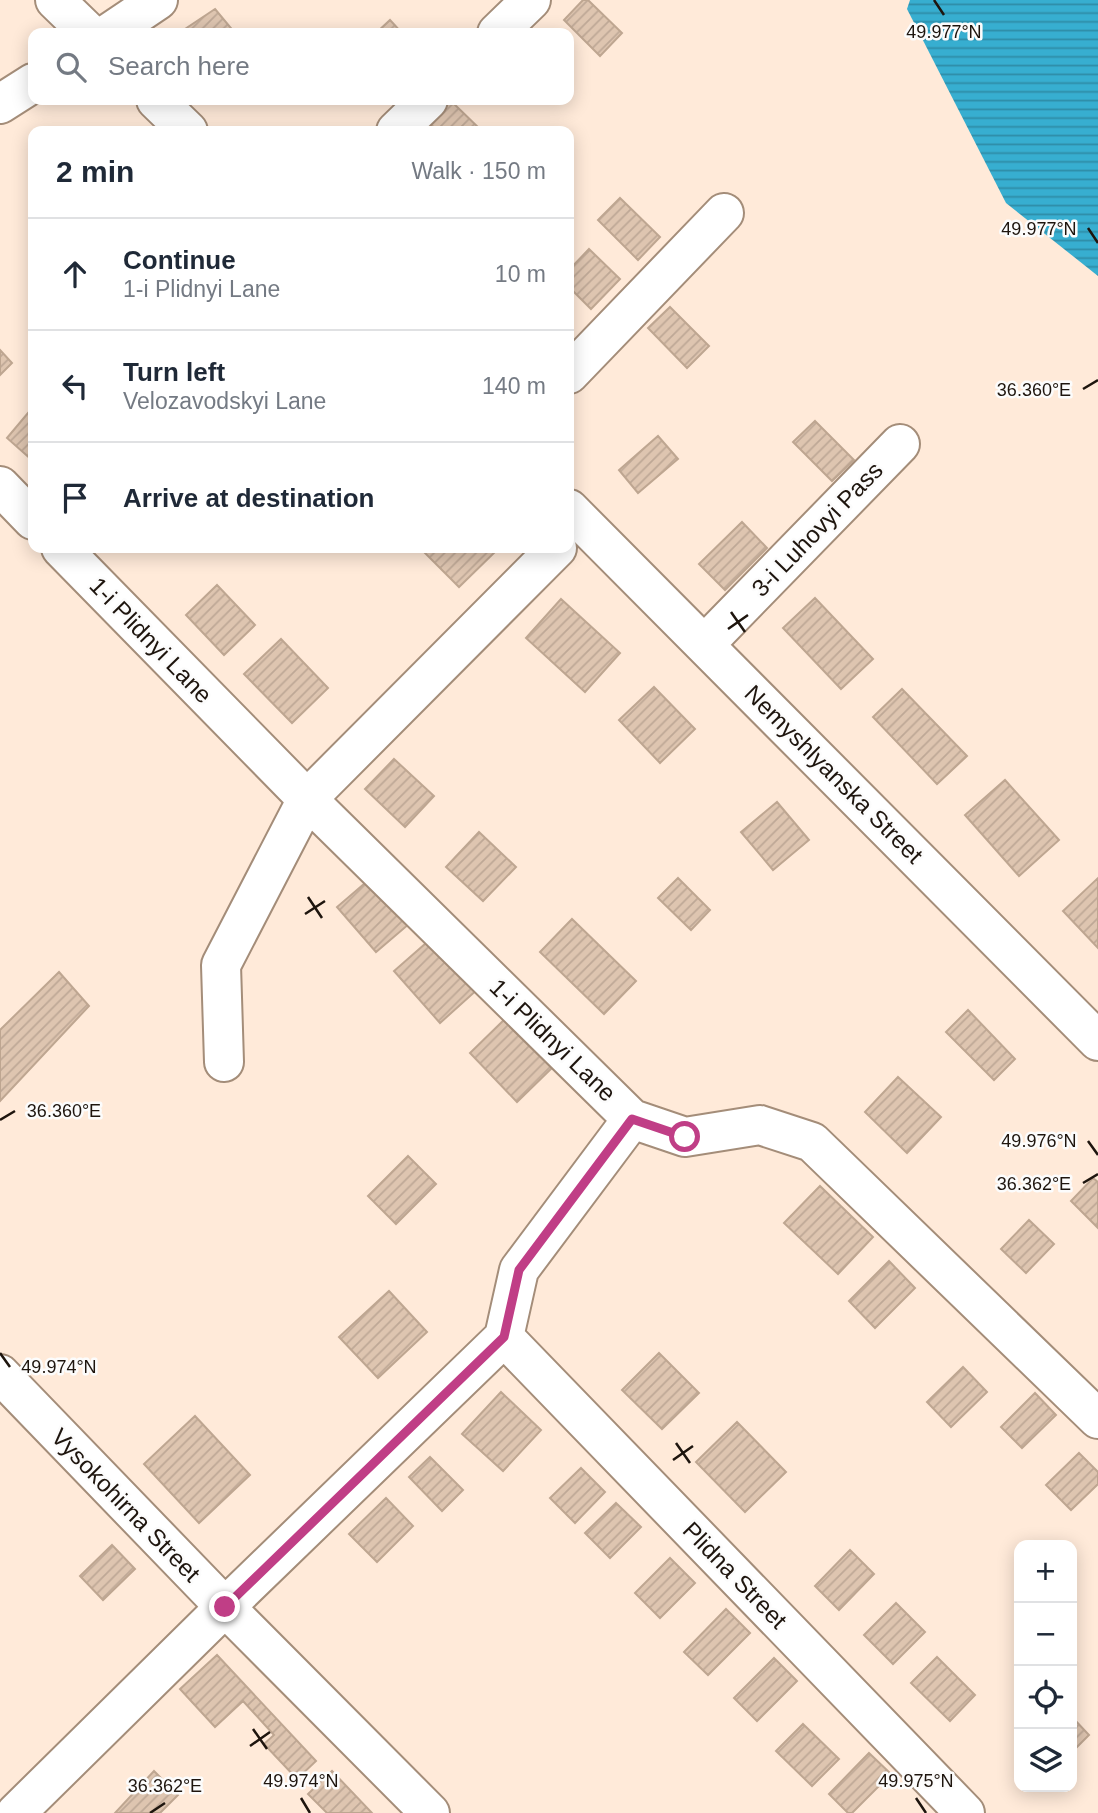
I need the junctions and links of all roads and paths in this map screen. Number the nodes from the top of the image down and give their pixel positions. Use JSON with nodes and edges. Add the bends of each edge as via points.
{"nodes":[{"id":1,"x":55,"y":0,"type":"edge"},
{"id":2,"x":159,"y":0,"type":"edge"},
{"id":3,"x":531,"y":0,"type":"edge"},
{"id":4,"x":84,"y":28,"type":"edge"},
{"id":5,"x":117,"y":28,"type":"edge"},
{"id":6,"x":502,"y":28,"type":"edge"},
{"id":7,"x":28,"y":86,"type":"edge"},
{"id":8,"x":0,"y":104,"type":"edge"},
{"id":9,"x":161,"y":105,"type":"edge"},
{"id":10,"x":423,"y":105,"type":"edge"},
{"id":11,"x":183,"y":126,"type":"edge"},
{"id":12,"x":401,"y":126,"type":"edge"},
{"id":13,"x":724,"y":213,"type":"dead end"},
{"id":14,"x":574,"y":369,"type":"edge"},
{"id":15,"x":900,"y":444,"type":"dead end"},
{"id":16,"x":0,"y":486,"type":"edge"},
{"id":17,"x":28,"y":515,"type":"edge"},
{"id":18,"x":574,"y":533,"type":"edge"},
{"id":19,"x":66,"y":553,"type":"edge"},
{"id":20,"x":546,"y":553,"type":"edge"},
{"id":21,"x":705,"y":644,"type":"junction"},
{"id":22,"x":307,"y":799,"type":"junction"},
{"id":23,"x":1098,"y":1041,"type":"edge"},
{"id":24,"x":224,"y":1062,"type":"dead end"},
{"id":25,"x":632,"y":1119,"type":"junction"},
{"id":26,"x":504,"y":1337,"type":"junction"},
{"id":27,"x":0,"y":1374,"type":"edge"},
{"id":28,"x":1098,"y":1419,"type":"edge"},
{"id":29,"x":225,"y":1607,"type":"junction"},
{"id":30,"x":16,"y":1813,"type":"edge"},
{"id":31,"x":430,"y":1813,"type":"edge"},
{"id":32,"x":965,"y":1813,"type":"edge"}],
"edges":[{"from":1,"to":4,"type":"street"},
{"from":2,"to":5,"type":"street"},
{"from":3,"to":6,"type":"street"},
{"from":7,"to":8,"type":"street"},
{"from":9,"to":11,"type":"street"},
{"from":10,"to":12,"type":"street"},
{"from":13,"to":14,"type":"street"},
{"from":15,"to":21,"type":"street","name":"3-i Luhovyi Pass"},
{"from":16,"to":17,"type":"street"},
{"from":18,"to":21,"type":"street","name":"Nemyshlyanska Street"},
{"from":19,"to":22,"type":"street","name":"1-i Plidnyi Lane"},
{"from":20,"to":22,"type":"street"},
{"from":21,"to":23,"type":"street","name":"Nemyshlyanska Street"},
{"from":22,"to":24,"type":"street","via":[[221,965]]},
{"from":22,"to":25,"type":"street","name":"1-i Plidnyi Lane"},
{"from":25,"to":26,"type":"street","via":[[519,1270]]},
{"from":25,"to":28,"type":"street","name":"1-i Plidnyi Lane","via":[[685,1137],[760,1125],[812,1142]]},
{"from":26,"to":29,"type":"street"},
{"from":26,"to":32,"type":"street","name":"Plidna Street"},
{"from":27,"to":29,"type":"street","name":"Vysokohirna Street"},
{"from":29,"to":30,"type":"street"},
{"from":29,"to":31,"type":"street","name":"Vysokohirna Street"}]}
